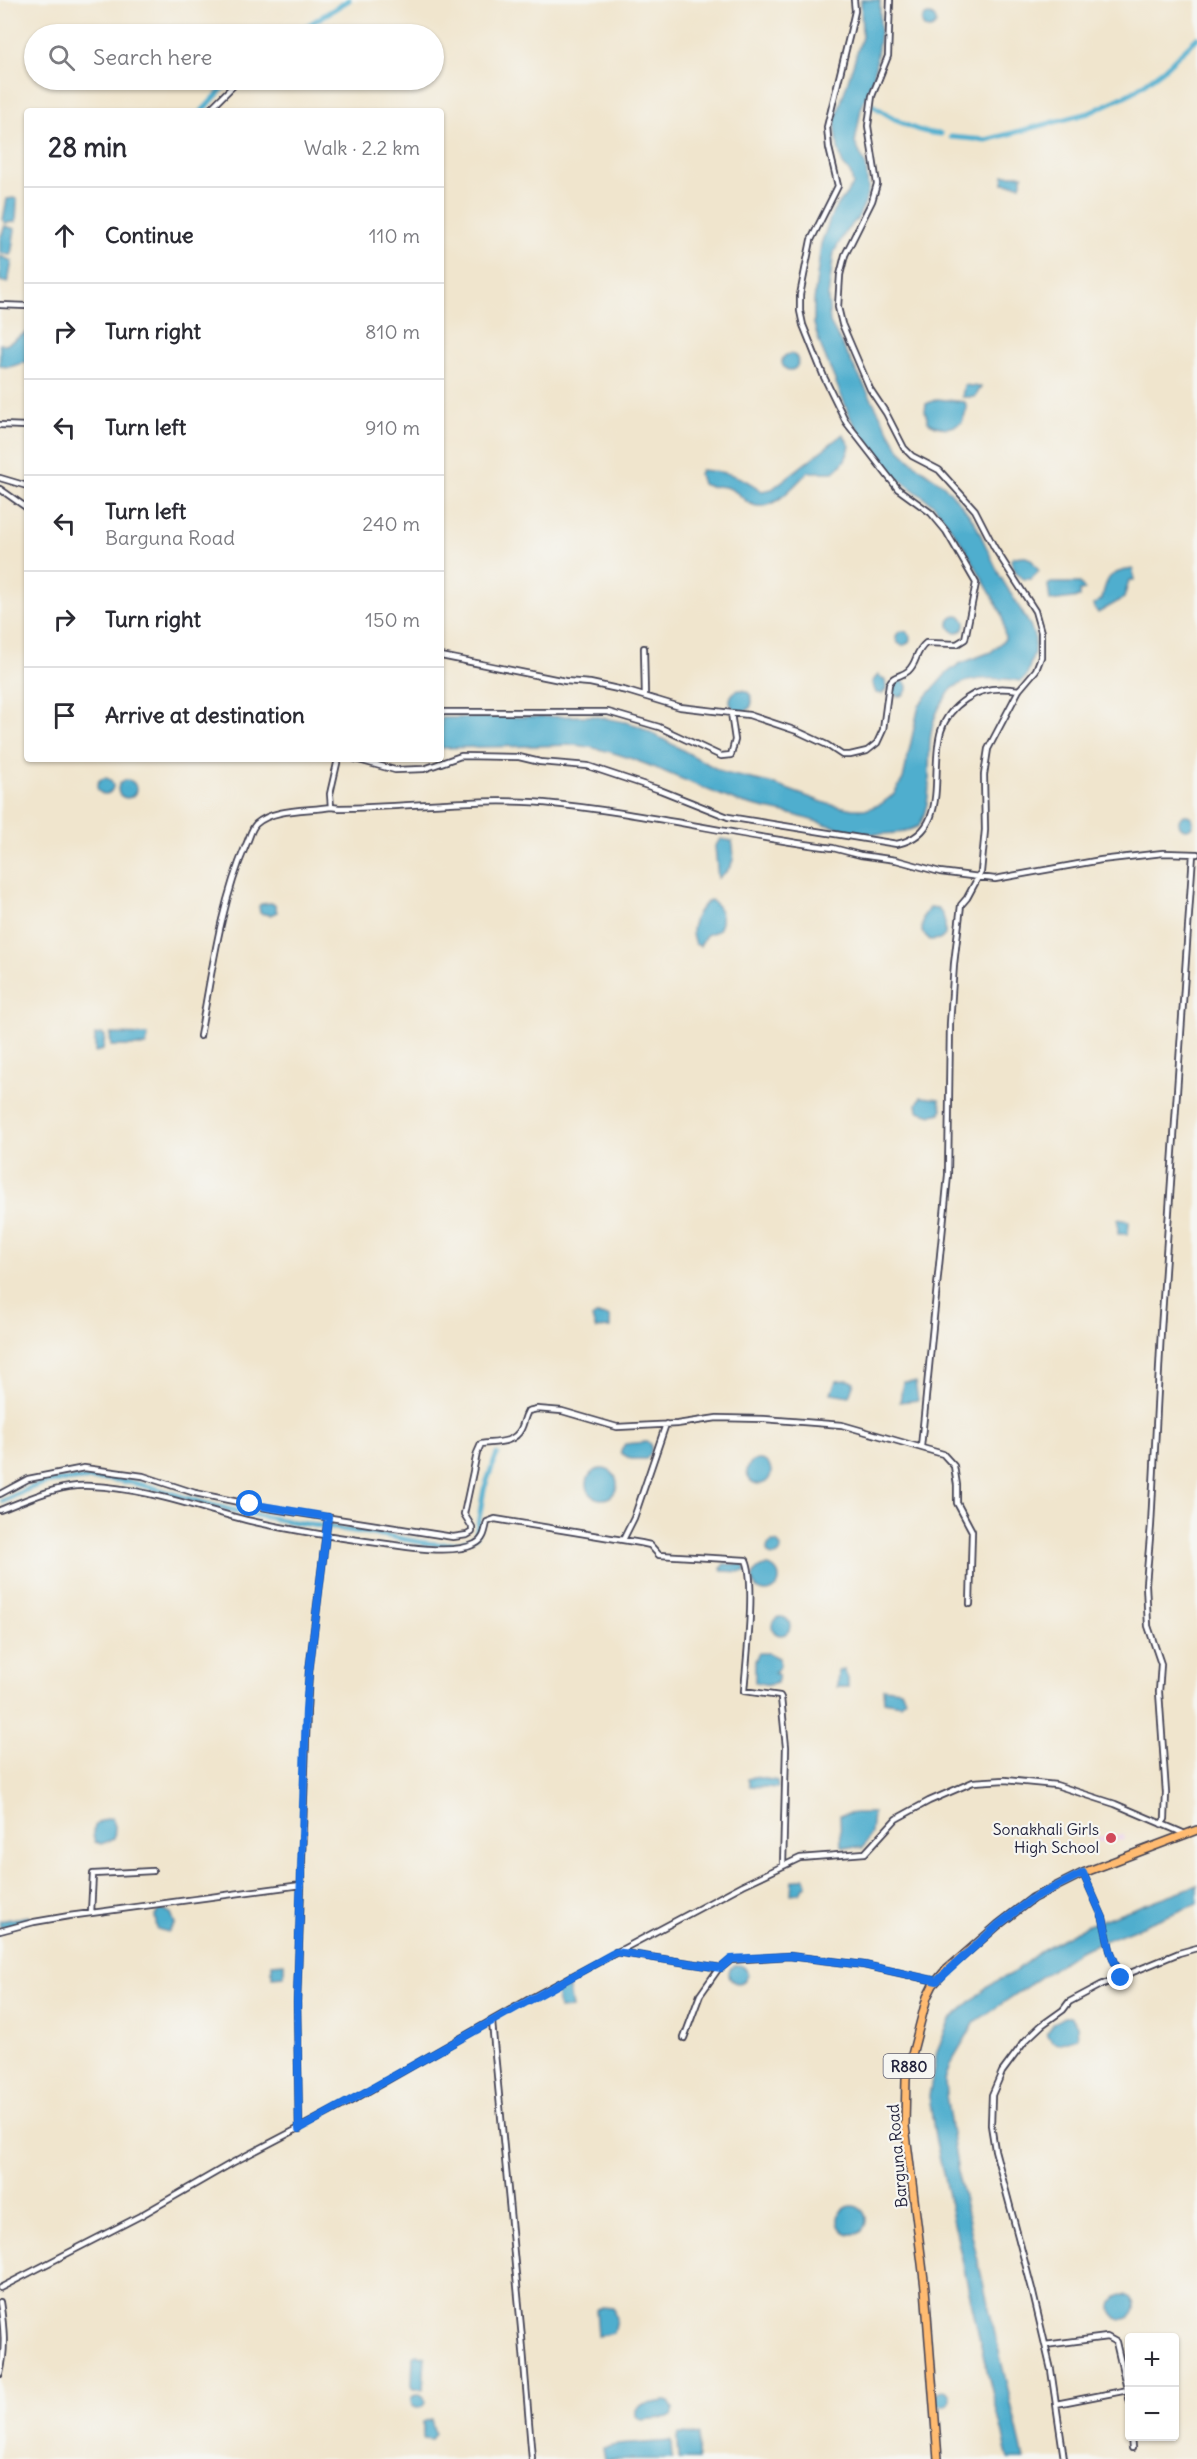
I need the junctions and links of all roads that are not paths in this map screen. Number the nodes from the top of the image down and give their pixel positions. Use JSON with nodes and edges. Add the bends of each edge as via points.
{"nodes":[{"id":1,"x":854,"y":0,"type":"edge"},
{"id":2,"x":890,"y":0,"type":"edge"},
{"id":3,"x":229,"y":90,"type":"edge"},
{"id":4,"x":211,"y":108,"type":"edge"},
{"id":5,"x":0,"y":305,"type":"edge"},
{"id":6,"x":24,"y":306,"type":"edge"},
{"id":7,"x":0,"y":425,"type":"edge"},
{"id":8,"x":24,"y":426,"type":"edge"},
{"id":9,"x":0,"y":478,"type":"edge"},
{"id":10,"x":24,"y":485,"type":"edge"},
{"id":11,"x":0,"y":489,"type":"edge"},
{"id":12,"x":24,"y":506,"type":"edge"},
{"id":13,"x":644,"y":648,"type":"dead end"},
{"id":14,"x":444,"y":657,"type":"edge"},
{"id":15,"x":1019,"y":690,"type":"junction"},
{"id":16,"x":645,"y":696,"type":"junction"},
{"id":17,"x":444,"y":712,"type":"edge"},
{"id":18,"x":730,"y":713,"type":"junction"},
{"id":19,"x":337,"y":762,"type":"edge"},
{"id":20,"x":366,"y":762,"type":"edge"},
{"id":21,"x":331,"y":807,"type":"junction"},
{"id":22,"x":1195,"y":854,"type":"edge"},
{"id":23,"x":978,"y":877,"type":"junction"},
{"id":24,"x":200,"y":1036,"type":"dead end"},
{"id":25,"x":666,"y":1424,"type":"junction"},
{"id":26,"x":921,"y":1447,"type":"junction"},
{"id":27,"x":0,"y":1494,"type":"edge"},
{"id":28,"x":0,"y":1510,"type":"edge"},
{"id":29,"x":328,"y":1517,"type":"junction"},
{"id":30,"x":326,"y":1535,"type":"junction"},
{"id":31,"x":623,"y":1540,"type":"junction"},
{"id":32,"x":970,"y":1604,"type":"dead end"},
{"id":33,"x":1161,"y":1824,"type":"junction"},
{"id":34,"x":1197,"y":1830,"type":"edge"},
{"id":35,"x":1184,"y":1833,"type":"junction"},
{"id":36,"x":783,"y":1866,"type":"junction"},
{"id":37,"x":153,"y":1871,"type":"dead end"},
{"id":38,"x":1083,"y":1873,"type":"junction"},
{"id":39,"x":301,"y":1885,"type":"junction"},
{"id":40,"x":91,"y":1913,"type":"junction"},
{"id":41,"x":0,"y":1931,"type":"edge"},
{"id":42,"x":1197,"y":1948,"type":"edge"},
{"id":43,"x":616,"y":1952,"type":"junction"},
{"id":44,"x":719,"y":1968,"type":"junction"},
{"id":45,"x":1121,"y":1978,"type":"junction"},
{"id":46,"x":937,"y":1981,"type":"junction"},
{"id":47,"x":492,"y":2022,"type":"junction"},
{"id":48,"x":684,"y":2038,"type":"dead end"},
{"id":49,"x":299,"y":2129,"type":"junction"},
{"id":50,"x":0,"y":2288,"type":"edge"},
{"id":51,"x":0,"y":2302,"type":"edge"},
{"id":52,"x":1045,"y":2345,"type":"junction"},
{"id":53,"x":0,"y":2374,"type":"edge"},
{"id":54,"x":1127,"y":2387,"type":"edge"},
{"id":55,"x":1125,"y":2391,"type":"edge"},
{"id":56,"x":1056,"y":2404,"type":"junction"},
{"id":57,"x":1131,"y":2441,"type":"edge"},
{"id":58,"x":1132,"y":2448,"type":"dead end"},
{"id":59,"x":532,"y":2459,"type":"edge"},
{"id":60,"x":938,"y":2459,"type":"edge"},
{"id":61,"x":1064,"y":2459,"type":"edge"}],
"edges":[{"from":1,"to":18,"type":"street","via":[[855,11],[827,127],[838,186],[811,240],[800,296],[802,325],[846,422],[898,489],[931,513],[958,548],[976,583],[964,639],[957,644],[926,643],[918,650],[915,664],[892,678],[883,730],[877,743],[867,751],[842,755],[768,720]]},
{"from":2,"to":15,"type":"street","via":[[888,56],[872,96],[868,126],[878,184],[845,255],[838,307],[848,344],[904,448],[939,470],[975,510],[1035,611],[1041,632],[1041,657],[1036,670]]},
{"from":3,"to":4,"type":"street"},
{"from":5,"to":6,"type":"street"},
{"from":7,"to":8,"type":"street"},
{"from":9,"to":10,"type":"street"},
{"from":11,"to":12,"type":"street"},
{"from":13,"to":16,"type":"street"},
{"from":14,"to":16,"type":"street"},
{"from":15,"to":20,"type":"street","via":[[998,688],[980,692],[953,710],[941,732],[931,816],[912,841],[897,844],[728,817],[588,766],[519,757],[460,756],[424,770],[395,770]]},
{"from":15,"to":23,"type":"street","via":[[988,749],[984,775],[985,830]]},
{"from":16,"to":18,"type":"street","via":[[680,707]]},
{"from":17,"to":18,"type":"street","via":[[608,712],[659,726],[721,756],[731,755],[734,748]]},
{"from":19,"to":21,"type":"street"},
{"from":21,"to":23,"type":"street","via":[[544,803],[832,848]]},
{"from":21,"to":24,"type":"street","via":[[273,814],[255,825],[239,862],[219,938]]},
{"from":22,"to":23,"type":"street","via":[[1101,860],[995,879]]},
{"from":22,"to":33,"type":"street","via":[[1146,1584],[1148,1626],[1161,1664],[1159,1692],[1166,1793],[1166,1819]]},
{"from":23,"to":26,"type":"street","via":[[961,905],[954,964],[948,1175]]},
{"from":25,"to":26,"type":"street","via":[[717,1418],[842,1425]]},
{"from":25,"to":29,"type":"street","via":[[617,1427],[562,1411],[528,1411],[521,1430],[513,1438],[481,1444],[464,1514],[472,1527],[467,1535],[453,1537]]},
{"from":25,"to":31,"type":"street"},
{"from":26,"to":32,"type":"street","via":[[943,1454],[954,1466],[957,1503],[972,1532]]},
{"from":27,"to":29,"type":"street","via":[[28,1479],[84,1468],[131,1473],[208,1496]]},
{"from":28,"to":30,"type":"street","via":[[53,1489],[92,1486],[148,1493],[253,1521]]},
{"from":29,"to":30,"type":"street"},
{"from":30,"to":31,"type":"street","via":[[420,1549],[468,1547],[480,1541],[487,1522],[495,1519]]},
{"from":30,"to":39,"type":"street","via":[[309,1672]]},
{"from":31,"to":36,"type":"street","via":[[650,1545],[659,1555],[746,1560],[750,1592],[744,1691],[781,1698],[786,1747]]},
{"from":33,"to":35,"type":"street"},
{"from":33,"to":36,"type":"street","via":[[1056,1785],[1005,1780],[973,1782],[896,1819],[865,1853],[800,1858]]},
{"from":34,"to":35,"type":"main road","name":"Barguna Road","number":"R880"},
{"from":35,"to":38,"type":"main road","name":"Barguna Road","number":"R880"},
{"from":36,"to":43,"type":"street"},
{"from":37,"to":40,"type":"street","via":[[93,1874]]},
{"from":38,"to":45,"type":"street","via":[[1103,1918]]},
{"from":38,"to":46,"type":"main road","name":"Barguna Road","number":"R880","via":[[1033,1898]]},
{"from":39,"to":40,"type":"street"},
{"from":39,"to":49,"type":"street","via":[[297,2002]]},
{"from":40,"to":41,"type":"street"},
{"from":42,"to":45,"type":"street"},
{"from":43,"to":44,"type":"street"},
{"from":43,"to":47,"type":"street"},
{"from":44,"to":46,"type":"street","via":[[731,1959],[789,1956],[864,1965]]},
{"from":44,"to":48,"type":"street","via":[[700,1995]]},
{"from":45,"to":52,"type":"street","via":[[1081,1995],[1042,2025],[1002,2072],[992,2096],[995,2150]]},
{"from":46,"to":60,"type":"main road","name":"Barguna Road","number":"R880","via":[[927,1997],[906,2078],[905,2126],[925,2288]]},
{"from":47,"to":49,"type":"street"},
{"from":47,"to":59,"type":"street"},
{"from":49,"to":50,"type":"street"},
{"from":51,"to":53,"type":"street","via":[[5,2334]]},
{"from":52,"to":54,"type":"street","via":[[1107,2337],[1116,2342]]},
{"from":52,"to":56,"type":"street"},
{"from":55,"to":56,"type":"street"},
{"from":56,"to":61,"type":"street"},
{"from":57,"to":58,"type":"street"}]}
